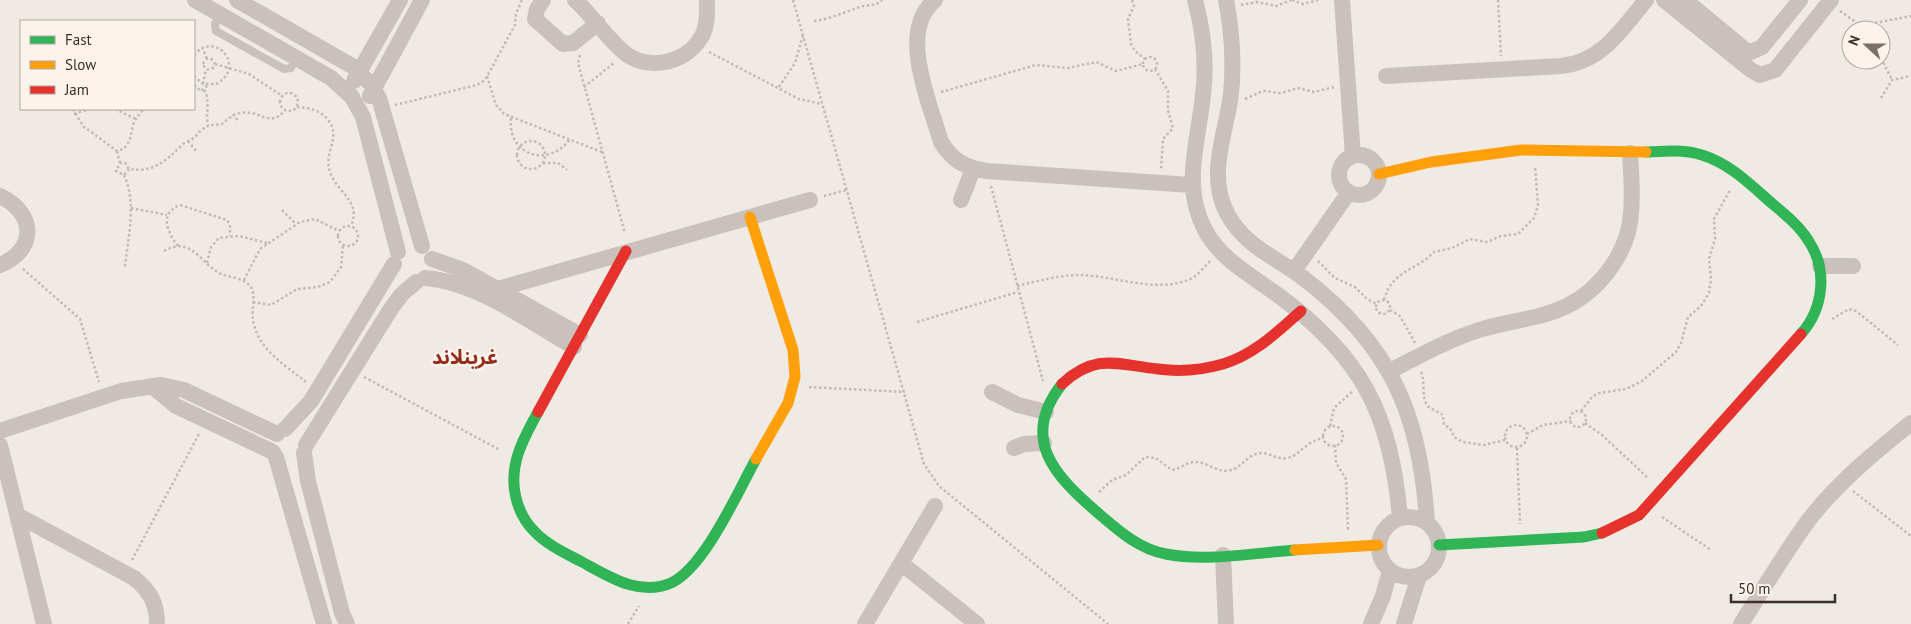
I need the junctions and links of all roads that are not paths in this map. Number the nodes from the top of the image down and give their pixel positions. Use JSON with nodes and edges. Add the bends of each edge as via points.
{"nodes":[{"id":1,"x":195,"y":0,"type":"edge"},
{"id":2,"x":237,"y":0,"type":"edge"},
{"id":3,"x":400,"y":0,"type":"edge"},
{"id":4,"x":422,"y":0,"type":"edge"},
{"id":5,"x":543,"y":0,"type":"edge"},
{"id":6,"x":575,"y":0,"type":"edge"},
{"id":7,"x":707,"y":0,"type":"edge"},
{"id":8,"x":1195,"y":0,"type":"edge"},
{"id":9,"x":1342,"y":0,"type":"edge"},
{"id":10,"x":1646,"y":0,"type":"edge"},
{"id":11,"x":1664,"y":0,"type":"edge"},
{"id":12,"x":1685,"y":0,"type":"edge"},
{"id":13,"x":1800,"y":0,"type":"edge"},
{"id":14,"x":930,"y":1,"type":"edge"},
{"id":15,"x":1828,"y":4,"type":"edge"},
{"id":16,"x":1227,"y":5,"type":"edge"},
{"id":17,"x":1699,"y":20,"type":"junction"},
{"id":18,"x":598,"y":23,"type":"junction"},
{"id":19,"x":360,"y":72,"type":"junction"},
{"id":20,"x":1386,"y":76,"type":"dead end"},
{"id":21,"x":374,"y":89,"type":"junction"},
{"id":22,"x":347,"y":91,"type":"junction"},
{"id":23,"x":360,"y":110,"type":"junction"},
{"id":24,"x":1630,"y":153,"type":"junction"},
{"id":25,"x":1353,"y":156,"type":"junction"},
{"id":26,"x":980,"y":170,"type":"junction"},
{"id":27,"x":1379,"y":174,"type":"junction"},
{"id":28,"x":1192,"y":185,"type":"junction"},
{"id":29,"x":1349,"y":192,"type":"junction"},
{"id":30,"x":0,"y":196,"type":"edge"},
{"id":31,"x":810,"y":200,"type":"road end"},
{"id":32,"x":961,"y":200,"type":"dead end"},
{"id":33,"x":750,"y":217,"type":"junction"},
{"id":34,"x":628,"y":250,"type":"junction"},
{"id":35,"x":427,"y":252,"type":"junction"},
{"id":36,"x":396,"y":258,"type":"junction"},
{"id":37,"x":6,"y":263,"type":"edge"},
{"id":38,"x":1820,"y":266,"type":"junction"},
{"id":39,"x":1853,"y":266,"type":"dead end"},
{"id":40,"x":1294,"y":271,"type":"junction"},
{"id":41,"x":421,"y":280,"type":"junction"},
{"id":42,"x":498,"y":289,"type":"junction"},
{"id":43,"x":1301,"y":312,"type":"junction"},
{"id":44,"x":577,"y":341,"type":"junction"},
{"id":45,"x":1390,"y":371,"type":"junction"},
{"id":46,"x":152,"y":386,"type":"junction"},
{"id":47,"x":992,"y":392,"type":"dead end"},
{"id":48,"x":1047,"y":407,"type":"junction"},
{"id":49,"x":1911,"y":423,"type":"edge"},
{"id":50,"x":0,"y":430,"type":"edge"},
{"id":51,"x":281,"y":432,"type":"junction"},
{"id":52,"x":1044,"y":443,"type":"junction"},
{"id":53,"x":0,"y":445,"type":"edge"},
{"id":54,"x":1014,"y":448,"type":"dead end"},
{"id":55,"x":305,"y":449,"type":"junction"},
{"id":56,"x":275,"y":454,"type":"junction"},
{"id":57,"x":935,"y":506,"type":"dead end"},
{"id":58,"x":19,"y":516,"type":"junction"},
{"id":59,"x":1400,"y":518,"type":"junction"},
{"id":60,"x":1428,"y":523,"type":"junction"},
{"id":61,"x":1378,"y":545,"type":"junction"},
{"id":62,"x":1439,"y":545,"type":"junction"},
{"id":63,"x":1223,"y":555,"type":"junction"},
{"id":64,"x":901,"y":563,"type":"junction"},
{"id":65,"x":1390,"y":571,"type":"junction"},
{"id":66,"x":1419,"y":576,"type":"junction"},
{"id":67,"x":44,"y":624,"type":"edge"},
{"id":68,"x":157,"y":624,"type":"edge"},
{"id":69,"x":324,"y":624,"type":"edge"},
{"id":70,"x":347,"y":624,"type":"edge"},
{"id":71,"x":864,"y":624,"type":"edge"},
{"id":72,"x":978,"y":624,"type":"edge"},
{"id":73,"x":1226,"y":624,"type":"edge"},
{"id":74,"x":1371,"y":624,"type":"edge"},
{"id":75,"x":1404,"y":624,"type":"edge"},
{"id":76,"x":1741,"y":624,"type":"edge"}],
"edges":[{"from":1,"to":22,"type":"street","via":[[331,78]]},
{"from":2,"to":19,"type":"street"},
{"from":3,"to":19,"type":"street"},
{"from":4,"to":21,"type":"street"},
{"from":5,"to":18,"type":"street","via":[[536,9],[535,19],[563,44],[573,43]]},
{"from":6,"to":18,"type":"street"},
{"from":7,"to":18,"type":"street","via":[[708,18],[692,49],[677,59],[660,63],[642,61],[626,54]]},
{"from":8,"to":28,"type":"street","via":[[1204,73]]},
{"from":9,"to":25,"type":"street"},
{"from":10,"to":20,"type":"street","via":[[1611,42],[1589,59],[1572,65]]},
{"from":11,"to":17,"type":"street"},
{"from":12,"to":17,"type":"street"},
{"from":13,"to":17,"type":"street","via":[[1762,48],[1755,52],[1744,49]]},
{"from":14,"to":26,"type":"street","via":[[916,35],[916,52],[941,142],[959,164]]},
{"from":15,"to":17,"type":"street","via":[[1775,70],[1766,75],[1751,70]]},
{"from":16,"to":40,"type":"street","via":[[1232,67],[1229,103],[1219,146],[1219,194],[1239,233],[1255,248]]},
{"from":19,"to":21,"type":"street"},
{"from":19,"to":22,"type":"street"},
{"from":21,"to":23,"type":"street"},
{"from":21,"to":35,"type":"street"},
{"from":22,"to":23,"type":"street"},
{"from":23,"to":36,"type":"street"},
{"from":24,"to":27,"type":"street","via":[[1532,150],[1425,162]]},
{"from":24,"to":38,"type":"street","via":[[1675,151],[1717,160],[1798,225],[1810,239]]},
{"from":24,"to":45,"type":"street","via":[[1631,215],[1624,243],[1611,269],[1591,290],[1567,306],[1473,332]]},
{"from":25,"to":27,"type":"street","via":[[1367,156],[1378,166]]},
{"from":25,"to":29,"type":"street","via":[[1343,164],[1340,176]]},
{"from":26,"to":28,"type":"street"},
{"from":26,"to":32,"type":"street"},
{"from":27,"to":29,"type":"street","via":[[1370,192]]},
{"from":28,"to":43,"type":"street","via":[[1196,209],[1205,231],[1219,251]]},
{"from":29,"to":40,"type":"street"},
{"from":30,"to":37,"type":"street","via":[[17,206],[27,228],[21,251]]},
{"from":31,"to":33,"type":"street"},
{"from":33,"to":34,"type":"street"},
{"from":33,"to":44,"type":"street","via":[[793,350],[795,377],[788,403],[700,559],[683,576],[663,586],[648,589],[618,582],[542,540],[530,528],[515,496],[512,479],[520,445]]},
{"from":34,"to":42,"type":"street"},
{"from":34,"to":44,"type":"street"},
{"from":35,"to":36,"type":"street","via":[[411,244]]},
{"from":35,"to":41,"type":"street","via":[[431,269]]},
{"from":35,"to":42,"type":"street"},
{"from":36,"to":41,"type":"street","via":[[399,276],[404,280]]},
{"from":36,"to":51,"type":"street","via":[[317,391],[299,416]]},
{"from":38,"to":39,"type":"street"},
{"from":38,"to":62,"type":"street","via":[[1822,292],[1818,309],[1809,325],[1652,502],[1628,523],[1603,534],[1584,537]]},
{"from":40,"to":45,"type":"street","via":[[1347,316]]},
{"from":41,"to":44,"type":"street","via":[[448,281],[470,288]]},
{"from":41,"to":55,"type":"street","via":[[403,293],[392,307]]},
{"from":42,"to":44,"type":"street"},
{"from":43,"to":48,"type":"street","via":[[1252,354],[1224,364],[1196,370],[1167,370],[1117,362],[1096,364],[1077,371],[1060,384]]},
{"from":43,"to":59,"type":"street","via":[[1335,345],[1365,384],[1380,416],[1390,449]]},
{"from":45,"to":60,"type":"street","via":[[1418,444]]},
{"from":46,"to":50,"type":"street","via":[[132,388]]},
{"from":46,"to":51,"type":"street","via":[[177,387]]},
{"from":46,"to":56,"type":"street","via":[[170,402]]},
{"from":47,"to":48,"type":"street","via":[[1018,405]]},
{"from":48,"to":52,"type":"street","via":[[1043,422]]},
{"from":49,"to":76,"type":"street","via":[[1842,482],[1809,520]]},
{"from":51,"to":55,"type":"street","via":[[299,432]]},
{"from":51,"to":56,"type":"street","via":[[272,442]]},
{"from":52,"to":54,"type":"street"},
{"from":52,"to":63,"type":"street","via":[[1060,481],[1124,536],[1158,553],[1176,557]]},
{"from":53,"to":58,"type":"street"},
{"from":55,"to":56,"type":"street","via":[[301,457],[291,462],[281,461]]},
{"from":55,"to":70,"type":"street","via":[[308,481]]},
{"from":56,"to":69,"type":"street"},
{"from":57,"to":64,"type":"street"},
{"from":58,"to":67,"type":"street"},
{"from":58,"to":68,"type":"street","via":[[134,578],[153,598]]},
{"from":59,"to":60,"type":"street","via":[[1414,517]]},
{"from":59,"to":61,"type":"street","via":[[1385,528]]},
{"from":60,"to":62,"type":"street","via":[[1438,536]]},
{"from":61,"to":63,"type":"street"},
{"from":61,"to":65,"type":"street","via":[[1383,564]]},
{"from":62,"to":66,"type":"street","via":[[1432,567]]},
{"from":63,"to":73,"type":"street"},
{"from":64,"to":71,"type":"street"},
{"from":64,"to":72,"type":"street"},
{"from":65,"to":66,"type":"street","via":[[1409,578]]},
{"from":65,"to":74,"type":"street"},
{"from":66,"to":75,"type":"street"}]}
